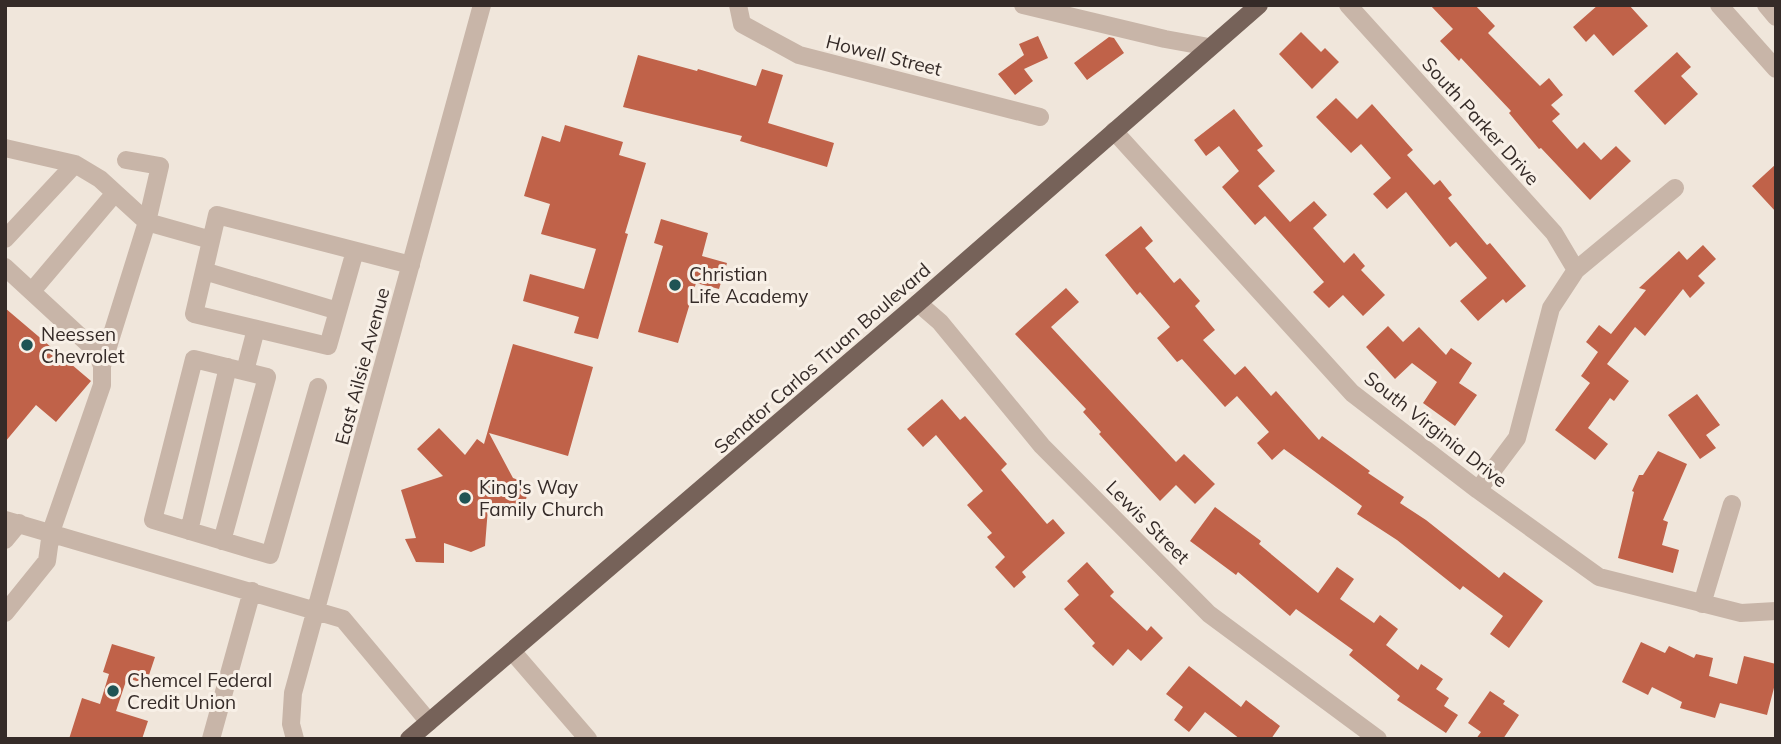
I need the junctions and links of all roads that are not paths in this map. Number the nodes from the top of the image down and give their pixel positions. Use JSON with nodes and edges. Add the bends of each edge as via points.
{"nodes":[{"id":1,"x":482,"y":5,"type":"edge"},
{"id":2,"x":738,"y":5,"type":"edge"},
{"id":3,"x":1023,"y":5,"type":"edge"},
{"id":4,"x":1259,"y":5,"type":"edge"},
{"id":5,"x":1348,"y":5,"type":"edge"},
{"id":6,"x":1719,"y":5,"type":"edge"},
{"id":7,"x":1766,"y":5,"type":"edge"},
{"id":8,"x":1776,"y":17,"type":"edge"},
{"id":9,"x":1209,"y":47,"type":"junction"},
{"id":10,"x":1776,"y":69,"type":"edge"},
{"id":11,"x":1040,"y":117,"type":"dead end"},
{"id":12,"x":1114,"y":131,"type":"junction"},
{"id":13,"x":5,"y":148,"type":"edge"},
{"id":14,"x":126,"y":160,"type":"dead end"},
{"id":15,"x":75,"y":164,"type":"junction"},
{"id":16,"x":1675,"y":188,"type":"dead end"},
{"id":17,"x":115,"y":193,"type":"junction"},
{"id":18,"x":146,"y":222,"type":"junction"},
{"id":19,"x":5,"y":239,"type":"edge"},
{"id":20,"x":211,"y":240,"type":"junction"},
{"id":21,"x":355,"y":251,"type":"junction"},
{"id":22,"x":411,"y":265,"type":"junction"},
{"id":23,"x":5,"y":267,"type":"edge"},
{"id":24,"x":1576,"y":270,"type":"junction"},
{"id":25,"x":204,"y":271,"type":"junction"},
{"id":26,"x":32,"y":292,"type":"junction"},
{"id":27,"x":918,"y":303,"type":"junction"},
{"id":28,"x":338,"y":311,"type":"junction"},
{"id":29,"x":256,"y":329,"type":"junction"},
{"id":30,"x":102,"y":366,"type":"junction"},
{"id":31,"x":236,"y":369,"type":"junction"},
{"id":32,"x":318,"y":387,"type":"dead end"},
{"id":33,"x":1478,"y":489,"type":"junction"},
{"id":34,"x":1732,"y":504,"type":"dead end"},
{"id":35,"x":12,"y":522,"type":"edge"},
{"id":36,"x":188,"y":531,"type":"junction"},
{"id":37,"x":51,"y":532,"type":"junction"},
{"id":38,"x":5,"y":540,"type":"edge"},
{"id":39,"x":222,"y":541,"type":"junction"},
{"id":40,"x":252,"y":591,"type":"junction"},
{"id":41,"x":1702,"y":604,"type":"junction"},
{"id":42,"x":317,"y":610,"type":"junction"},
{"id":43,"x":1776,"y":611,"type":"edge"},
{"id":44,"x":5,"y":613,"type":"edge"},
{"id":45,"x":512,"y":651,"type":"junction"},
{"id":46,"x":429,"y":722,"type":"junction"},
{"id":47,"x":211,"y":739,"type":"edge"},
{"id":48,"x":295,"y":739,"type":"edge"},
{"id":49,"x":409,"y":739,"type":"edge"},
{"id":50,"x":588,"y":739,"type":"edge"},
{"id":51,"x":1378,"y":739,"type":"edge"}],
"edges":[{"from":1,"to":22,"type":"street","name":"East Ailsie Avenue"},
{"from":2,"to":11,"type":"street","name":"Howell Street","via":[[742,24],[799,55]]},
{"from":3,"to":9,"type":"street"},
{"from":4,"to":9,"type":"main road","name":"Senator Carlos Truan Boulevard"},
{"from":5,"to":24,"type":"street","name":"South Parker Drive","via":[[1554,233]]},
{"from":6,"to":10,"type":"street"},
{"from":7,"to":8,"type":"street"},
{"from":9,"to":12,"type":"main road","name":"Senator Carlos Truan Boulevard"},
{"from":12,"to":27,"type":"main road","name":"Senator Carlos Truan Boulevard"},
{"from":12,"to":33,"type":"street","name":"South Virginia Drive","via":[[1352,393]]},
{"from":13,"to":15,"type":"street"},
{"from":14,"to":18,"type":"street","via":[[160,166]]},
{"from":15,"to":17,"type":"street"},
{"from":15,"to":19,"type":"street"},
{"from":16,"to":24,"type":"street"},
{"from":17,"to":18,"type":"street"},
{"from":17,"to":26,"type":"street"},
{"from":18,"to":20,"type":"street"},
{"from":18,"to":30,"type":"street"},
{"from":20,"to":21,"type":"street","via":[[217,215]]},
{"from":20,"to":25,"type":"street"},
{"from":21,"to":22,"type":"street"},
{"from":21,"to":28,"type":"street"},
{"from":22,"to":42,"type":"street","name":"East Ailsie Avenue"},
{"from":23,"to":26,"type":"street"},
{"from":24,"to":33,"type":"street","via":[[1551,308],[1517,438]]},
{"from":25,"to":28,"type":"street"},
{"from":25,"to":29,"type":"street","via":[[194,314]]},
{"from":26,"to":30,"type":"street","via":[[96,351]]},
{"from":27,"to":45,"type":"main road","name":"Senator Carlos Truan Boulevard"},
{"from":27,"to":51,"type":"street","name":"Lewis Street","via":[[940,322],[1042,446],[1209,614]]},
{"from":28,"to":29,"type":"street","via":[[328,346]]},
{"from":29,"to":31,"type":"street"},
{"from":30,"to":37,"type":"street","via":[[102,385]]},
{"from":31,"to":36,"type":"street"},
{"from":31,"to":36,"type":"street","via":[[194,359],[153,520]]},
{"from":31,"to":39,"type":"street","via":[[267,377]]},
{"from":32,"to":39,"type":"street","via":[[270,555]]},
{"from":33,"to":41,"type":"street","name":"South Virginia Drive","via":[[1599,577]]},
{"from":34,"to":41,"type":"street"},
{"from":35,"to":37,"type":"street"},
{"from":35,"to":38,"type":"street"},
{"from":36,"to":39,"type":"street"},
{"from":37,"to":40,"type":"street"},
{"from":37,"to":44,"type":"street","via":[[47,561]]},
{"from":40,"to":42,"type":"street"},
{"from":40,"to":47,"type":"street"},
{"from":41,"to":43,"type":"street","name":"South Virginia Drive","via":[[1741,613]]},
{"from":42,"to":46,"type":"street","via":[[344,619]]},
{"from":42,"to":48,"type":"street","name":"East Ailsie Avenue","via":[[293,693]]},
{"from":45,"to":46,"type":"main road","name":"Senator Carlos Truan Boulevard"},
{"from":45,"to":50,"type":"street"},
{"from":46,"to":49,"type":"main road","name":"Senator Carlos Truan Boulevard"}]}
